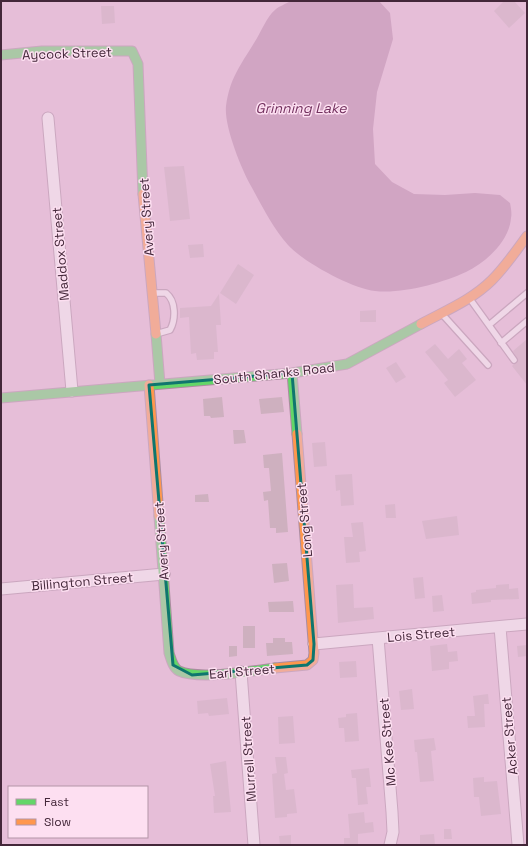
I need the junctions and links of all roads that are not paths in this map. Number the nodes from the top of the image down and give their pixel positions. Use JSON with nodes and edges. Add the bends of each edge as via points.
{"nodes":[{"id":1,"x":132,"y":51,"type":"joint"},
{"id":2,"x":1,"y":55,"type":"edge"},
{"id":3,"x":48,"y":118,"type":"dead end"},
{"id":4,"x":527,"y":236,"type":"edge"},
{"id":5,"x":527,"y":292,"type":"edge"},
{"id":6,"x":152,"y":293,"type":"junction"},
{"id":7,"x":469,"y":298,"type":"junction"},
{"id":8,"x":441,"y":313,"type":"junction"},
{"id":9,"x":527,"y":321,"type":"edge"},
{"id":10,"x":488,"y":325,"type":"junction"},
{"id":11,"x":156,"y":334,"type":"junction"},
{"id":12,"x":501,"y":342,"type":"junction"},
{"id":13,"x":514,"y":360,"type":"dead end"},
{"id":14,"x":488,"y":365,"type":"dead end"},
{"id":15,"x":292,"y":373,"type":"junction"},
{"id":16,"x":160,"y":384,"type":"junction"},
{"id":17,"x":149,"y":386,"type":"junction"},
{"id":18,"x":72,"y":391,"type":"junction"},
{"id":19,"x":1,"y":398,"type":"edge"},
{"id":20,"x":164,"y":574,"type":"junction"},
{"id":21,"x":1,"y":589,"type":"edge"},
{"id":22,"x":527,"y":624,"type":"edge"},
{"id":23,"x":500,"y":627,"type":"junction"},
{"id":24,"x":378,"y":638,"type":"junction"},
{"id":25,"x":314,"y":644,"type":"junction"},
{"id":26,"x":307,"y":665,"type":"joint"},
{"id":27,"x":178,"y":671,"type":"joint"},
{"id":28,"x":241,"y":672,"type":"junction"},
{"id":29,"x":254,"y":845,"type":"edge"},
{"id":30,"x":390,"y":845,"type":"edge"},
{"id":31,"x":518,"y":845,"type":"edge"}],
"edges":[{"from":1,"to":2,"type":"street","name":"Aycock Street","via":[[42,51]]},
{"from":1,"to":6,"type":"street","name":"Avery Street","via":[[138,64],[143,194]]},
{"from":3,"to":18,"type":"street","name":"Maddox Street"},
{"from":4,"to":7,"type":"street","name":"South Shanks Road","via":[[521,249],[491,281]]},
{"from":5,"to":10,"type":"lane"},
{"from":6,"to":11,"type":"street","name":"Avery Street"},
{"from":6,"to":11,"type":"lane","via":[[166,293],[173,304],[173,325],[170,330]]},
{"from":7,"to":8,"type":"street","name":"South Shanks Road"},
{"from":7,"to":10,"type":"lane"},
{"from":8,"to":14,"type":"lane"},
{"from":8,"to":15,"type":"street","name":"South Shanks Road","via":[[347,364]]},
{"from":9,"to":12,"type":"lane"},
{"from":10,"to":12,"type":"lane"},
{"from":11,"to":16,"type":"street","name":"Avery Street"},
{"from":12,"to":13,"type":"lane"},
{"from":15,"to":16,"type":"street","name":"South Shanks Road"},
{"from":15,"to":25,"type":"street","name":"Long Street"},
{"from":16,"to":17,"type":"street","name":"South Shanks Road"},
{"from":17,"to":18,"type":"street","name":"South Shanks Road"},
{"from":17,"to":20,"type":"street","name":"Avery Street"},
{"from":18,"to":19,"type":"street","name":"South Shanks Road"},
{"from":20,"to":21,"type":"street","name":"Billington Street"},
{"from":20,"to":27,"type":"street","name":"Avery Street","via":[[169,653]]},
{"from":22,"to":23,"type":"street","name":"Lois Street"},
{"from":23,"to":24,"type":"street","name":"Lois Street"},
{"from":23,"to":31,"type":"street","name":"Acker Street"},
{"from":24,"to":25,"type":"street","name":"Lois Street"},
{"from":24,"to":30,"type":"street","name":"Mc Kee Street","via":[[392,812]]},
{"from":25,"to":26,"type":"street","name":"Long Street","via":[[313,660]]},
{"from":26,"to":28,"type":"street","name":"Earl Street"},
{"from":27,"to":28,"type":"street","name":"Earl Street","via":[[192,675]]},
{"from":28,"to":29,"type":"street","name":"Murrell Street"}]}
